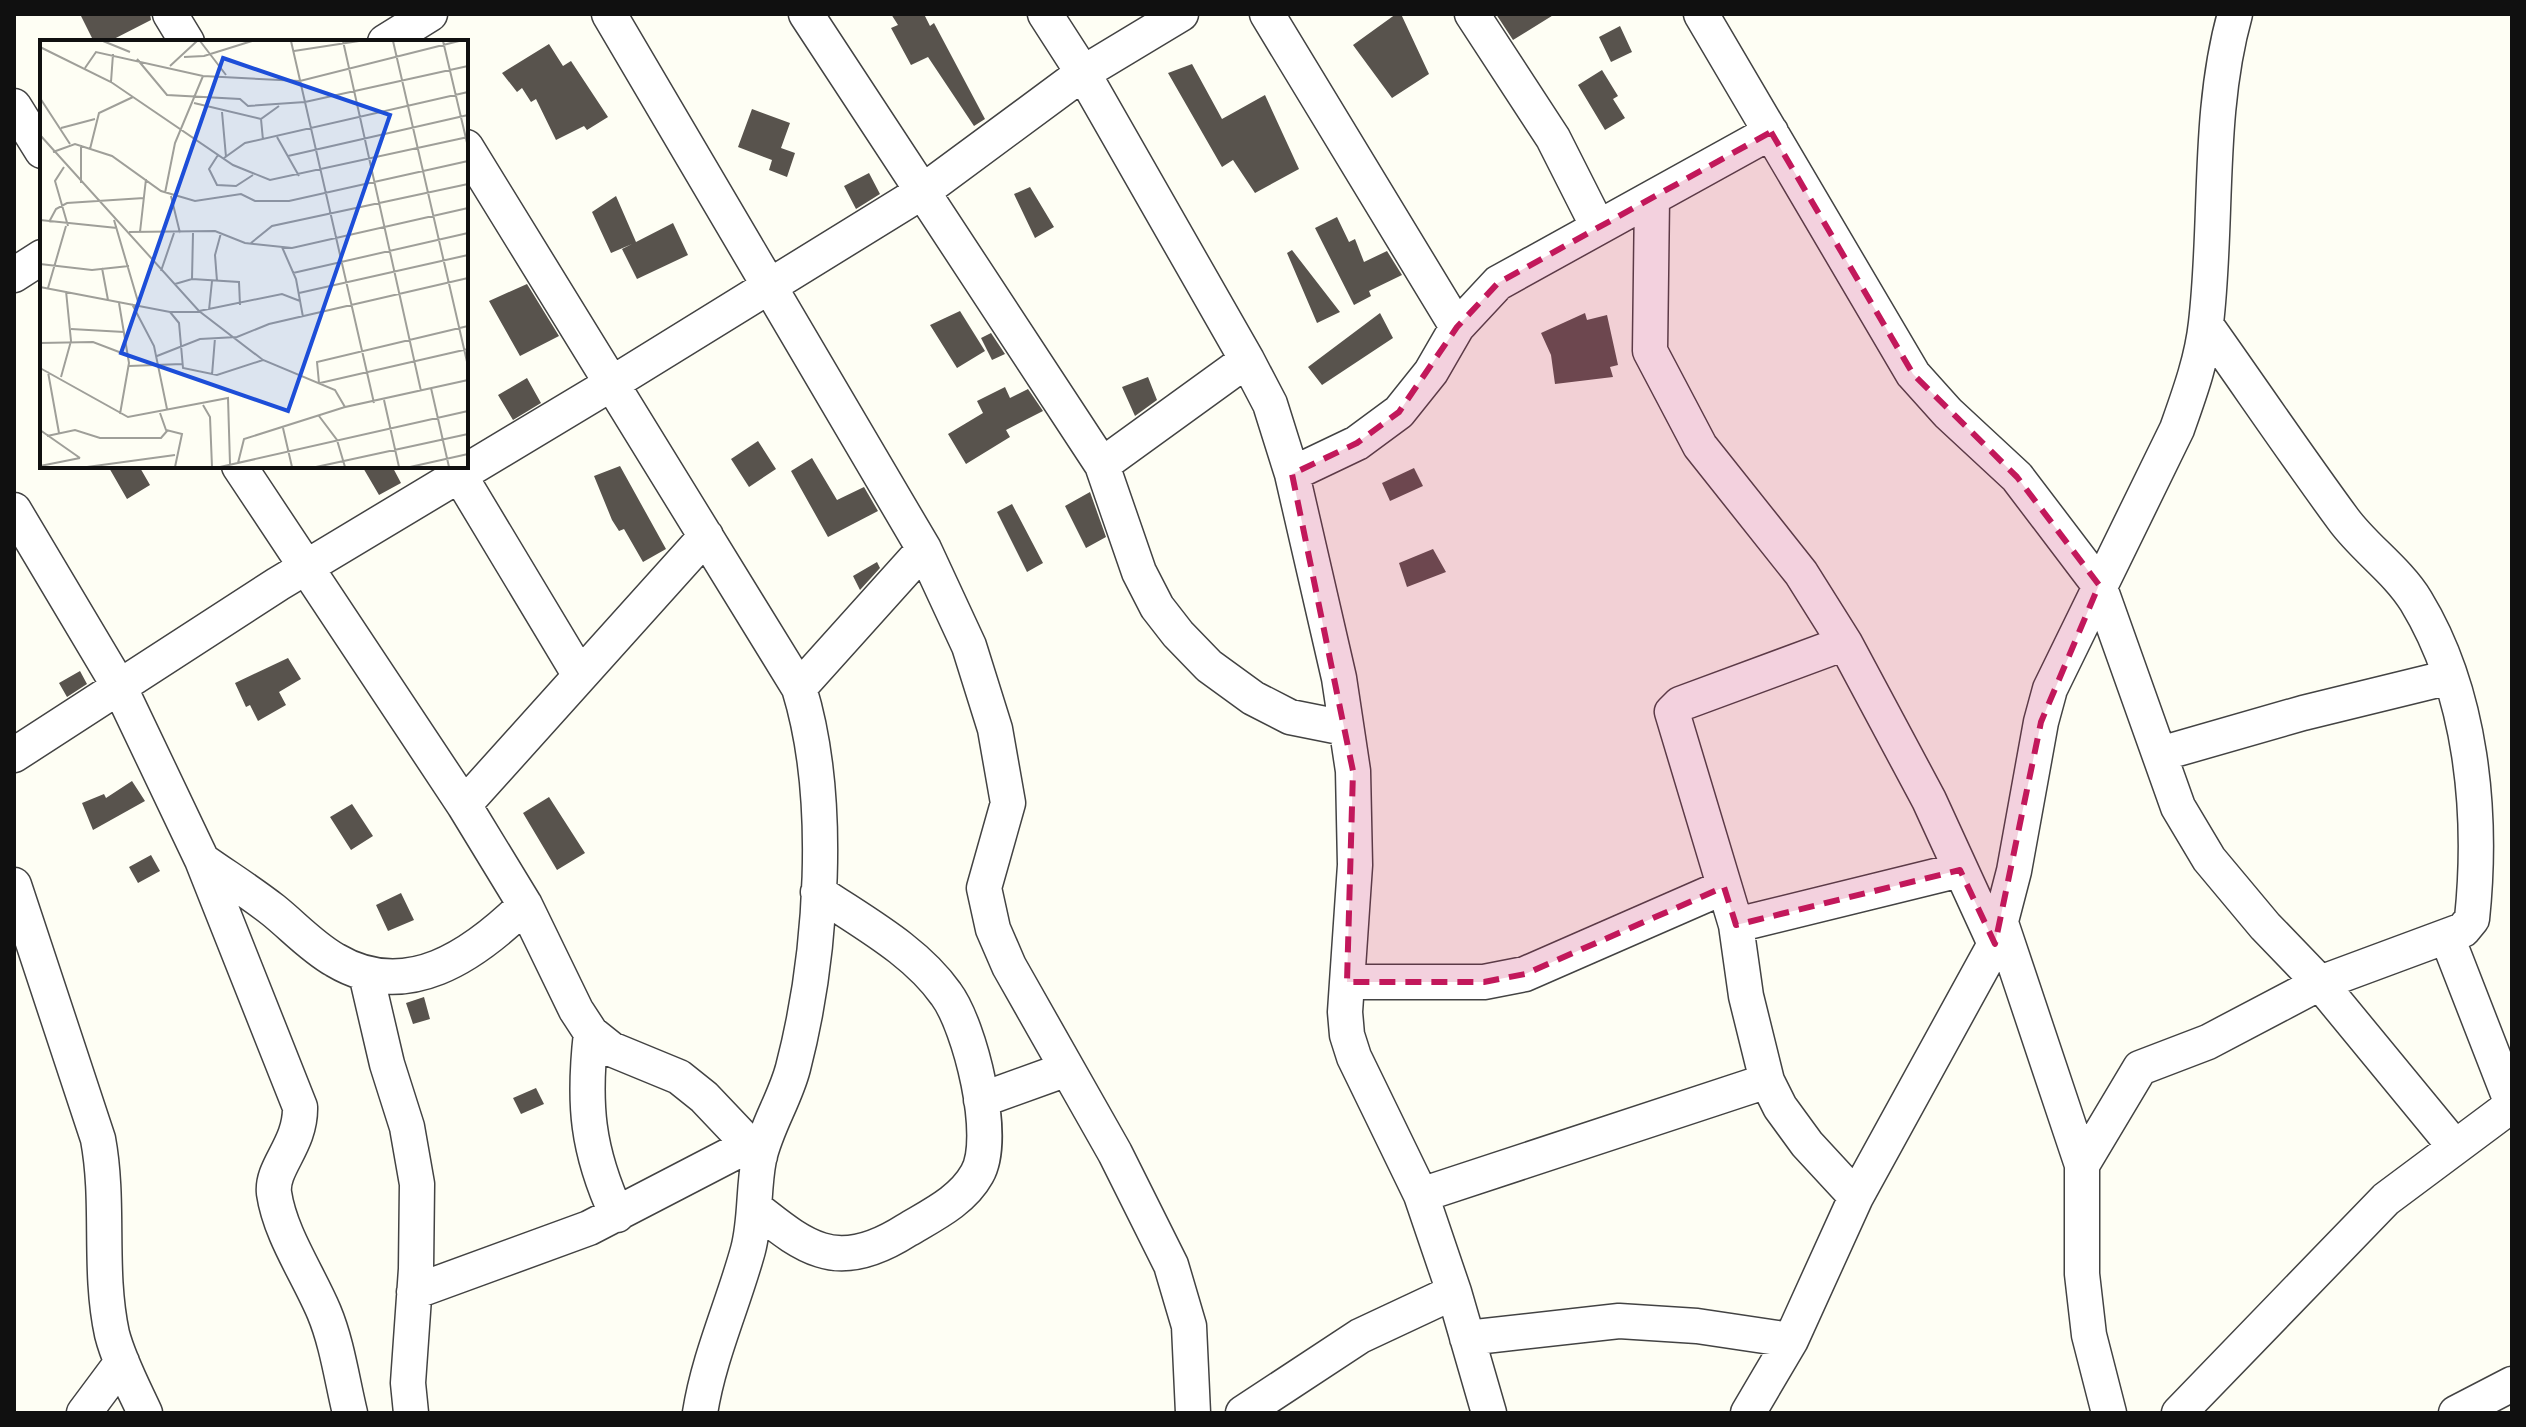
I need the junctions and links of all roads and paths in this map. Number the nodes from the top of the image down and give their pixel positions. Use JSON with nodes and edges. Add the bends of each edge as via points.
{"nodes":[{"id":1,"x":170,"y":14,"type":"edge"},
{"id":2,"x":430,"y":14,"type":"edge"},
{"id":3,"x":609,"y":14,"type":"edge"},
{"id":4,"x":806,"y":14,"type":"edge"},
{"id":5,"x":1045,"y":14,"type":"edge"},
{"id":6,"x":1181,"y":14,"type":"edge"},
{"id":7,"x":1267,"y":14,"type":"edge"},
{"id":8,"x":1472,"y":14,"type":"edge"},
{"id":9,"x":1701,"y":14,"type":"edge"},
{"id":10,"x":2235,"y":14,"type":"edge"},
{"id":11,"x":392,"y":33,"type":"edge"},
{"id":12,"x":186,"y":40,"type":"edge"},
{"id":13,"x":1083,"y":73,"type":"junction"},
{"id":14,"x":14,"y":106,"type":"edge"},
{"id":15,"x":1771,"y":132,"type":"junction"},
{"id":16,"x":40,"y":148,"type":"edge"},
{"id":17,"x":468,"y":150,"type":"edge"},
{"id":18,"x":922,"y":192,"type":"junction"},
{"id":19,"x":1652,"y":198,"type":"junction"},
{"id":20,"x":1598,"y":227,"type":"junction"},
{"id":21,"x":40,"y":258,"type":"edge"},
{"id":22,"x":14,"y":275,"type":"edge"},
{"id":23,"x":771,"y":283,"type":"junction"},
{"id":24,"x":2206,"y":325,"type":"junction"},
{"id":25,"x":1457,"y":327,"type":"junction"},
{"id":26,"x":1247,"y":360,"type":"junction"},
{"id":27,"x":611,"y":384,"type":"junction"},
{"id":28,"x":468,"y":463,"type":"edge"},
{"id":29,"x":1102,"y":465,"type":"junction"},
{"id":30,"x":240,"y":468,"type":"edge"},
{"id":31,"x":456,"y":470,"type":"edge"},
{"id":32,"x":1292,"y":474,"type":"junction"},
{"id":33,"x":14,"y":510,"type":"edge"},
{"id":34,"x":706,"y":536,"type":"junction"},
{"id":35,"x":924,"y":549,"type":"junction"},
{"id":36,"x":304,"y":568,"type":"junction"},
{"id":37,"x":2099,"y":585,"type":"junction"},
{"id":38,"x":1845,"y":643,"type":"junction"},
{"id":39,"x":579,"y":674,"type":"junction"},
{"id":40,"x":2450,"y":677,"type":"junction"},
{"id":41,"x":120,"y":688,"type":"junction"},
{"id":42,"x":799,"y":688,"type":"junction"},
{"id":43,"x":1345,"y":728,"type":"junction"},
{"id":44,"x":2160,"y":754,"type":"junction"},
{"id":45,"x":14,"y":755,"type":"edge"},
{"id":46,"x":464,"y":805,"type":"junction"},
{"id":47,"x":202,"y":860,"type":"junction"},
{"id":48,"x":1960,"y":870,"type":"junction"},
{"id":49,"x":14,"y":885,"type":"edge"},
{"id":50,"x":1724,"y":887,"type":"junction"},
{"id":51,"x":818,"y":892,"type":"junction"},
{"id":52,"x":525,"y":905,"type":"junction"},
{"id":53,"x":1736,"y":925,"type":"junction"},
{"id":54,"x":1998,"y":933,"type":"junction"},
{"id":55,"x":2447,"y":937,"type":"junction"},
{"id":56,"x":366,"y":974,"type":"junction"},
{"id":57,"x":1347,"y":982,"type":"junction"},
{"id":58,"x":2320,"y":983,"type":"junction"},
{"id":59,"x":591,"y":1033,"type":"junction"},
{"id":60,"x":1067,"y":1069,"type":"junction"},
{"id":61,"x":1767,"y":1081,"type":"junction"},
{"id":62,"x":981,"y":1100,"type":"junction"},
{"id":63,"x":2512,"y":1104,"type":"edge"},
{"id":64,"x":2455,"y":1147,"type":"junction"},
{"id":65,"x":754,"y":1151,"type":"junction"},
{"id":66,"x":2082,"y":1165,"type":"junction"},
{"id":67,"x":1421,"y":1195,"type":"junction"},
{"id":68,"x":1856,"y":1197,"type":"junction"},
{"id":69,"x":755,"y":1208,"type":"junction"},
{"id":70,"x":617,"y":1215,"type":"junction"},
{"id":71,"x":414,"y":1292,"type":"junction"},
{"id":72,"x":1454,"y":1292,"type":"junction"},
{"id":73,"x":1467,"y":1338,"type":"junction"},
{"id":74,"x":1791,"y":1340,"type":"junction"},
{"id":75,"x":122,"y":1362,"type":"junction"},
{"id":76,"x":2512,"y":1384,"type":"edge"},
{"id":77,"x":84,"y":1413,"type":"edge"},
{"id":78,"x":145,"y":1413,"type":"edge"},
{"id":79,"x":350,"y":1413,"type":"edge"},
{"id":80,"x":411,"y":1413,"type":"edge"},
{"id":81,"x":700,"y":1413,"type":"edge"},
{"id":82,"x":1193,"y":1413,"type":"edge"},
{"id":83,"x":1243,"y":1413,"type":"edge"},
{"id":84,"x":1489,"y":1413,"type":"edge"},
{"id":85,"x":1748,"y":1413,"type":"edge"},
{"id":86,"x":2109,"y":1413,"type":"edge"},
{"id":87,"x":2179,"y":1413,"type":"edge"},
{"id":88,"x":2456,"y":1413,"type":"edge"}],
"edges":[{"from":1,"to":12,"type":"street"},
{"from":2,"to":11,"type":"street"},
{"from":3,"to":23,"type":"street"},
{"from":4,"to":18,"type":"street"},
{"from":5,"to":13,"type":"street"},
{"from":6,"to":13,"type":"street"},
{"from":7,"to":25,"type":"street"},
{"from":8,"to":20,"type":"street","via":[[1553,138]]},
{"from":9,"to":15,"type":"street"},
{"from":10,"to":24,"type":"street","via":[[2222,71]]},
{"from":13,"to":18,"type":"street"},
{"from":13,"to":26,"type":"street"},
{"from":14,"to":16,"type":"street"},
{"from":15,"to":19,"type":"street"},
{"from":15,"to":37,"type":"street","via":[[1913,374],[2017,477]]},
{"from":17,"to":27,"type":"street"},
{"from":18,"to":23,"type":"street"},
{"from":18,"to":29,"type":"street"},
{"from":19,"to":20,"type":"street"},
{"from":19,"to":38,"type":"street","via":[[1650,351],[1700,446],[1801,573]]},
{"from":20,"to":25,"type":"street","via":[[1498,283]]},
{"from":21,"to":22,"type":"street"},
{"from":23,"to":27,"type":"street"},
{"from":23,"to":35,"type":"street"},
{"from":24,"to":37,"type":"street","via":[[2194,384],[2177,429]]},
{"from":24,"to":40,"type":"street","via":[[2345,523],[2414,597]]},
{"from":25,"to":32,"type":"street","via":[[1399,412],[1357,443]]},
{"from":26,"to":29,"type":"street"},
{"from":26,"to":32,"type":"street","via":[[1270,404]]},
{"from":27,"to":28,"type":"street"},
{"from":27,"to":34,"type":"street"},
{"from":29,"to":43,"type":"street","via":[[1139,572],[1178,634],[1209,666],[1253,698],[1290,717]]},
{"from":30,"to":36,"type":"street"},
{"from":31,"to":36,"type":"street"},
{"from":31,"to":39,"type":"street"},
{"from":32,"to":43,"type":"street","via":[[1339,678]]},
{"from":33,"to":41,"type":"street"},
{"from":34,"to":39,"type":"street"},
{"from":34,"to":42,"type":"street"},
{"from":35,"to":42,"type":"street"},
{"from":35,"to":60,"type":"street","via":[[969,646],[995,729],[1006,788],[1008,811],[984,888],[993,929]]},
{"from":36,"to":41,"type":"street"},
{"from":36,"to":46,"type":"street"},
{"from":37,"to":44,"type":"street"},
{"from":37,"to":54,"type":"street","via":[[2050,689]]},
{"from":38,"to":48,"type":"street"},
{"from":38,"to":50,"type":"street","via":[[1680,704],[1672,712]]},
{"from":39,"to":46,"type":"street"},
{"from":40,"to":44,"type":"street"},
{"from":40,"to":55,"type":"street","via":[[2473,778],[2474,900],[2469,926]]},
{"from":41,"to":45,"type":"street"},
{"from":41,"to":47,"type":"street"},
{"from":42,"to":51,"type":"street","via":[[819,799]]},
{"from":43,"to":57,"type":"street","via":[[1353,771],[1355,865]]},
{"from":44,"to":58,"type":"street","via":[[2178,807],[2209,859]]},
{"from":46,"to":52,"type":"street"},
{"from":47,"to":56,"type":"street","via":[[335,960]]},
{"from":47,"to":79,"type":"street","via":[[300,1107],[300,1126],[274,1189],[278,1212],[326,1315]]},
{"from":48,"to":53,"type":"street"},
{"from":48,"to":54,"type":"street"},
{"from":49,"to":75,"type":"street","via":[[98,1139],[105,1176],[107,1299]]},
{"from":50,"to":53,"type":"street"},
{"from":50,"to":57,"type":"street","via":[[1525,974],[1484,982]]},
{"from":51,"to":62,"type":"street","via":[[920,966],[947,994],[961,1021]]},
{"from":51,"to":65,"type":"street","via":[[793,1068]]},
{"from":52,"to":56,"type":"street","via":[[472,952],[445,965],[409,975]]},
{"from":52,"to":59,"type":"street"},
{"from":53,"to":61,"type":"street","via":[[1746,996]]},
{"from":54,"to":66,"type":"street"},
{"from":54,"to":68,"type":"street"},
{"from":55,"to":58,"type":"street"},
{"from":55,"to":63,"type":"street"},
{"from":56,"to":71,"type":"street","via":[[414,1156]]},
{"from":57,"to":67,"type":"street","via":[[1347,1035],[1354,1057]]},
{"from":58,"to":64,"type":"street"},
{"from":58,"to":66,"type":"street","via":[[2208,1042],[2140,1068]]},
{"from":59,"to":65,"type":"street","via":[[611,1049],[679,1077]]},
{"from":59,"to":70,"type":"street","via":[[585,1106],[601,1181]]},
{"from":60,"to":62,"type":"street"},
{"from":60,"to":82,"type":"street","via":[[1171,1265],[1189,1326]]},
{"from":61,"to":67,"type":"street"},
{"from":61,"to":68,"type":"street","via":[[1807,1144]]},
{"from":62,"to":69,"type":"street","via":[[985,1143],[978,1173],[955,1202],[884,1244],[855,1252],[824,1252],[799,1241]]},
{"from":63,"to":64,"type":"street"},
{"from":64,"to":87,"type":"street","via":[[2386,1199]]},
{"from":65,"to":69,"type":"street"},
{"from":65,"to":70,"type":"street"},
{"from":66,"to":86,"type":"street","via":[[2082,1274],[2089,1335]]},
{"from":67,"to":72,"type":"street"},
{"from":68,"to":74,"type":"street"},
{"from":69,"to":81,"type":"street"},
{"from":70,"to":71,"type":"street"},
{"from":71,"to":80,"type":"street"},
{"from":72,"to":73,"type":"street"},
{"from":72,"to":83,"type":"street","via":[[1360,1336]]},
{"from":73,"to":74,"type":"street","via":[[1619,1321]]},
{"from":73,"to":84,"type":"street"},
{"from":74,"to":85,"type":"street"},
{"from":75,"to":77,"type":"street"},
{"from":75,"to":78,"type":"street"},
{"from":76,"to":88,"type":"street"}]}
